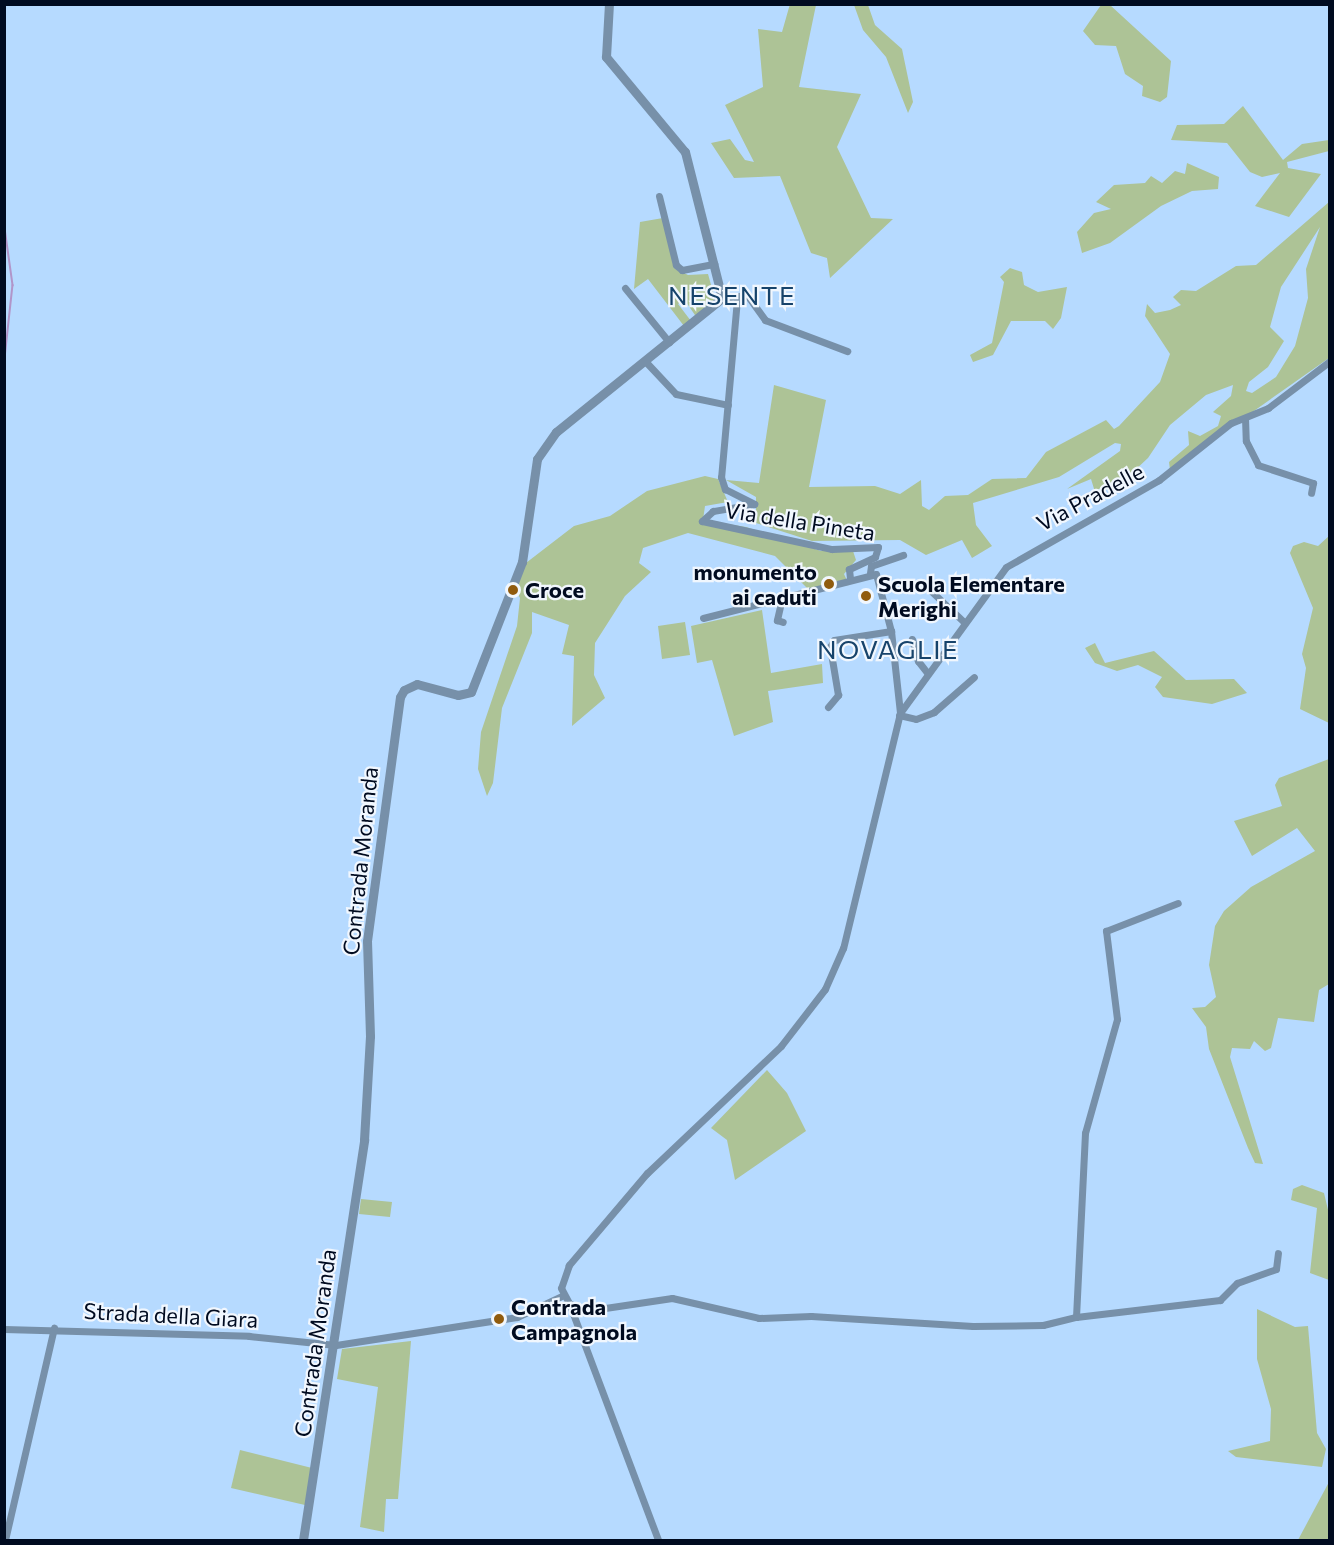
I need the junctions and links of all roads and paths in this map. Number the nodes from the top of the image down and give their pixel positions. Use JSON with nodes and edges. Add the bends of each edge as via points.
{"nodes":[{"id":1,"x":609,"y":4,"type":"edge"},
{"id":2,"x":659,"y":196,"type":"dead end"},
{"id":3,"x":714,"y":264,"type":"junction"},
{"id":4,"x":625,"y":288,"type":"dead end"},
{"id":5,"x":722,"y":298,"type":"junction"},
{"id":6,"x":736,"y":299,"type":"junction"},
{"id":7,"x":669,"y":342,"type":"junction"},
{"id":8,"x":848,"y":351,"type":"dead end"},
{"id":9,"x":645,"y":361,"type":"junction"},
{"id":10,"x":1329,"y":361,"type":"edge"},
{"id":11,"x":728,"y":405,"type":"junction"},
{"id":12,"x":1245,"y":418,"type":"junction"},
{"id":13,"x":1311,"y":493,"type":"dead end"},
{"id":14,"x":903,"y":555,"type":"dead end"},
{"id":15,"x":870,"y":573,"type":"junction"},
{"id":16,"x":850,"y":579,"type":"junction"},
{"id":17,"x":930,"y":590,"type":"dead end"},
{"id":18,"x":782,"y":598,"type":"junction"},
{"id":19,"x":703,"y":618,"type":"dead end"},
{"id":20,"x":783,"y":622,"type":"dead end"},
{"id":21,"x":964,"y":622,"type":"junction"},
{"id":22,"x":891,"y":631,"type":"junction"},
{"id":23,"x":912,"y":639,"type":"dead end"},
{"id":24,"x":928,"y":674,"type":"junction"},
{"id":25,"x":974,"y":677,"type":"dead end"},
{"id":26,"x":828,"y":708,"type":"dead end"},
{"id":27,"x":899,"y":714,"type":"junction"},
{"id":28,"x":1178,"y":903,"type":"dead end"},
{"id":29,"x":1278,"y":1253,"type":"dead end"},
{"id":30,"x":564,"y":1295,"type":"junction"},
{"id":31,"x":569,"y":1303,"type":"junction"},
{"id":32,"x":1076,"y":1317,"type":"junction"},
{"id":33,"x":54,"y":1328,"type":"junction"},
{"id":34,"x":4,"y":1329,"type":"edge"},
{"id":35,"x":336,"y":1345,"type":"junction"},
{"id":36,"x":6,"y":1540,"type":"edge"},
{"id":37,"x":303,"y":1540,"type":"edge"},
{"id":38,"x":658,"y":1540,"type":"edge"}],
"edges":[{"from":1,"to":3,"type":"street","via":[[606,57],[685,152]]},
{"from":2,"to":3,"type":"street","via":[[676,266],[682,270]]},
{"from":3,"to":5,"type":"street"},
{"from":4,"to":7,"type":"street"},
{"from":5,"to":6,"type":"street"},
{"from":5,"to":7,"type":"street"},
{"from":6,"to":8,"type":"street","via":[[747,295],[765,321]]},
{"from":6,"to":11,"type":"street","name":"Via della Pineta"},
{"from":7,"to":9,"type":"street"},
{"from":9,"to":11,"type":"street","via":[[676,394]]},
{"from":9,"to":35,"type":"street","name":"Contrada Moranda","via":[[556,432],[537,459],[522,562],[477,685],[458,695],[409,686],[400,698],[367,941],[368,1098]]},
{"from":10,"to":12,"type":"street","name":"Via Pradelle","via":[[1268,408]]},
{"from":11,"to":16,"type":"street","name":"Via della Pineta","via":[[721,477],[725,489],[754,504],[713,512],[702,521],[832,549],[878,547],[875,557],[849,569]]},
{"from":12,"to":13,"type":"street","via":[[1246,441],[1258,465],[1313,483]]},
{"from":12,"to":21,"type":"street","name":"Via Pradelle","via":[[1159,480],[1024,554],[990,584]]},
{"from":14,"to":15,"type":"street","via":[[871,566]]},
{"from":15,"to":16,"type":"street"},
{"from":15,"to":22,"type":"street","via":[[881,583]]},
{"from":16,"to":18,"type":"street"},
{"from":17,"to":21,"type":"street"},
{"from":18,"to":19,"type":"street"},
{"from":18,"to":20,"type":"street","via":[[777,620]]},
{"from":21,"to":24,"type":"street","name":"Via Pradelle"},
{"from":22,"to":26,"type":"street","via":[[834,640],[830,647],[838,695]]},
{"from":22,"to":27,"type":"street"},
{"from":23,"to":24,"type":"street","via":[[918,661]]},
{"from":24,"to":27,"type":"street","name":"Via Pradelle"},
{"from":25,"to":27,"type":"street","via":[[934,712],[916,719]]},
{"from":27,"to":30,"type":"street","via":[[843,948],[825,989],[781,1046],[617,1207],[569,1265]]},
{"from":28,"to":32,"type":"street","via":[[1106,932],[1117,1019],[1085,1133]]},
{"from":29,"to":32,"type":"street","via":[[1278,1269],[1237,1283],[1220,1300]]},
{"from":30,"to":31,"type":"street"},
{"from":30,"to":35,"type":"street","via":[[517,1317]]},
{"from":31,"to":32,"type":"street","via":[[585,1311],[672,1298],[759,1318],[811,1316],[983,1327],[1042,1325]]},
{"from":31,"to":38,"type":"street"},
{"from":33,"to":34,"type":"street","name":"Strada della Giara"},
{"from":33,"to":35,"type":"street","name":"Strada della Giara"},
{"from":33,"to":36,"type":"street"},
{"from":35,"to":37,"type":"street","name":"Contrada Moranda"}]}
